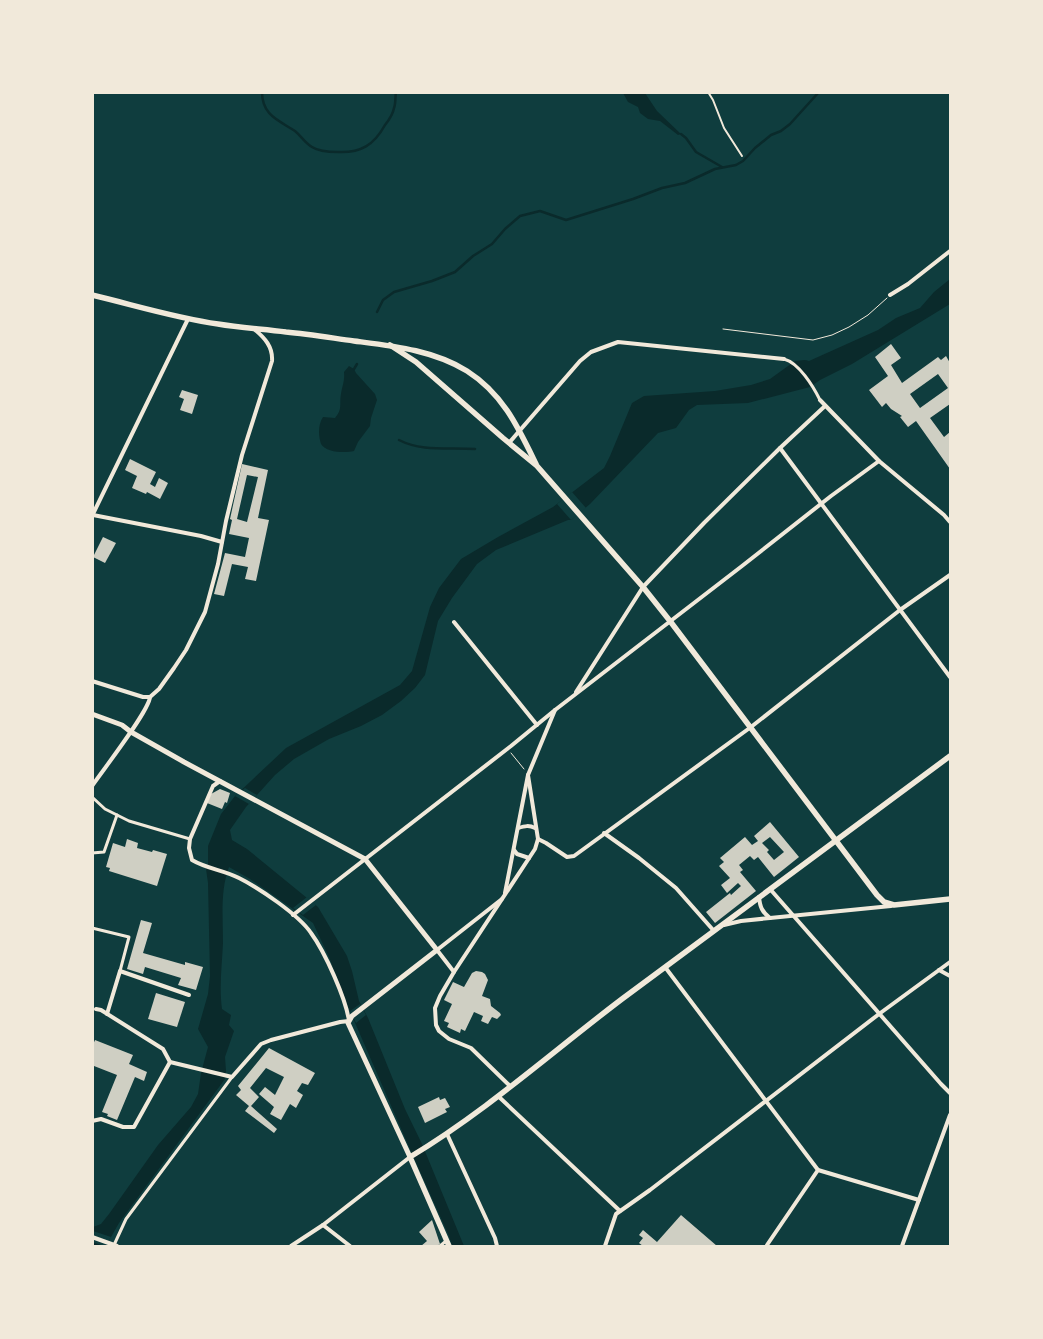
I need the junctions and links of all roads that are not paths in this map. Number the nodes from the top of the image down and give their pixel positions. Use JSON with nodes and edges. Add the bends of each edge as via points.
{"nodes":[{"id":1,"x":708,"y":92,"type":"edge"},
{"id":2,"x":742,"y":156,"type":"dead end"},
{"id":3,"x":950,"y":251,"type":"edge"},
{"id":4,"x":92,"y":295,"type":"edge"},
{"id":5,"x":890,"y":295,"type":"road end"},
{"id":6,"x":188,"y":319,"type":"junction"},
{"id":7,"x":252,"y":328,"type":"junction"},
{"id":8,"x":390,"y":345,"type":"junction"},
{"id":9,"x":784,"y":358,"type":"joint"},
{"id":10,"x":820,"y":400,"type":"joint"},
{"id":11,"x":824,"y":406,"type":"junction"},
{"id":12,"x":520,"y":430,"type":"junction"},
{"id":13,"x":509,"y":443,"type":"junction"},
{"id":14,"x":780,"y":448,"type":"junction"},
{"id":15,"x":879,"y":461,"type":"junction"},
{"id":16,"x":537,"y":466,"type":"junction"},
{"id":17,"x":821,"y":504,"type":"junction"},
{"id":18,"x":93,"y":516,"type":"edge"},
{"id":19,"x":950,"y":522,"type":"edge"},
{"id":20,"x":222,"y":542,"type":"junction"},
{"id":21,"x":950,"y":574,"type":"edge"},
{"id":22,"x":643,"y":587,"type":"junction"},
{"id":23,"x":900,"y":610,"type":"junction"},
{"id":24,"x":670,"y":621,"type":"junction"},
{"id":25,"x":454,"y":622,"type":"dead end"},
{"id":26,"x":950,"y":677,"type":"edge"},
{"id":27,"x":92,"y":680,"type":"edge"},
{"id":28,"x":573,"y":696,"type":"junction"},
{"id":29,"x":150,"y":697,"type":"junction"},
{"id":30,"x":555,"y":710,"type":"junction"},
{"id":31,"x":92,"y":714,"type":"edge"},
{"id":32,"x":537,"y":725,"type":"junction"},
{"id":33,"x":751,"y":727,"type":"junction"},
{"id":34,"x":131,"y":732,"type":"junction"},
{"id":35,"x":950,"y":756,"type":"edge"},
{"id":36,"x":528,"y":775,"type":"junction"},
{"id":37,"x":220,"y":781,"type":"junction"},
{"id":38,"x":92,"y":786,"type":"edge"},
{"id":39,"x":92,"y":797,"type":"edge"},
{"id":40,"x":117,"y":815,"type":"junction"},
{"id":41,"x":518,"y":828,"type":"junction"},
{"id":42,"x":535,"y":828,"type":"junction"},
{"id":43,"x":604,"y":833,"type":"junction"},
{"id":44,"x":190,"y":839,"type":"junction"},
{"id":45,"x":538,"y":839,"type":"junction"},
{"id":46,"x":836,"y":841,"type":"junction"},
{"id":47,"x":514,"y":850,"type":"junction"},
{"id":48,"x":92,"y":853,"type":"edge"},
{"id":49,"x":529,"y":858,"type":"junction"},
{"id":50,"x":365,"y":859,"type":"junction"},
{"id":51,"x":770,"y":889,"type":"junction"},
{"id":52,"x":504,"y":897,"type":"junction"},
{"id":53,"x":759,"y":897,"type":"junction"},
{"id":54,"x":950,"y":899,"type":"edge"},
{"id":55,"x":894,"y":905,"type":"junction"},
{"id":56,"x":295,"y":914,"type":"junction"},
{"id":57,"x":793,"y":915,"type":"junction"},
{"id":58,"x":770,"y":918,"type":"junction"},
{"id":59,"x":722,"y":925,"type":"junction"},
{"id":60,"x":92,"y":928,"type":"edge"},
{"id":61,"x":714,"y":931,"type":"junction"},
{"id":62,"x":437,"y":950,"type":"junction"},
{"id":63,"x":950,"y":962,"type":"edge"},
{"id":64,"x":665,"y":968,"type":"junction"},
{"id":65,"x":939,"y":970,"type":"junction"},
{"id":66,"x":120,"y":971,"type":"junction"},
{"id":67,"x":454,"y":972,"type":"junction"},
{"id":68,"x":950,"y":976,"type":"edge"},
{"id":69,"x":189,"y":995,"type":"dead end"},
{"id":70,"x":95,"y":1007,"type":"dead end"},
{"id":71,"x":107,"y":1014,"type":"junction"},
{"id":72,"x":879,"y":1014,"type":"junction"},
{"id":73,"x":351,"y":1018,"type":"junction"},
{"id":74,"x":170,"y":1062,"type":"junction"},
{"id":75,"x":232,"y":1077,"type":"junction"},
{"id":76,"x":510,"y":1086,"type":"junction"},
{"id":77,"x":950,"y":1093,"type":"edge"},
{"id":78,"x":498,"y":1096,"type":"junction"},
{"id":79,"x":765,"y":1101,"type":"junction"},
{"id":80,"x":950,"y":1115,"type":"edge"},
{"id":81,"x":92,"y":1121,"type":"edge"},
{"id":82,"x":447,"y":1134,"type":"junction"},
{"id":83,"x":411,"y":1157,"type":"junction"},
{"id":84,"x":818,"y":1170,"type":"junction"},
{"id":85,"x":919,"y":1200,"type":"junction"},
{"id":86,"x":620,"y":1211,"type":"junction"},
{"id":87,"x":323,"y":1225,"type":"junction"},
{"id":88,"x":92,"y":1237,"type":"edge"},
{"id":89,"x":447,"y":1244,"type":"edge"},
{"id":90,"x":113,"y":1245,"type":"edge"},
{"id":91,"x":291,"y":1246,"type":"edge"},
{"id":92,"x":350,"y":1246,"type":"edge"},
{"id":93,"x":440,"y":1246,"type":"edge"},
{"id":94,"x":497,"y":1246,"type":"edge"},
{"id":95,"x":605,"y":1246,"type":"edge"},
{"id":96,"x":767,"y":1246,"type":"edge"},
{"id":97,"x":902,"y":1246,"type":"edge"}],
"edges":[{"from":1,"to":2,"type":"lane","via":[[724,128]]},
{"from":3,"to":5,"type":"street"},
{"from":4,"to":6,"type":"main road"},
{"from":6,"to":7,"type":"main road"},
{"from":6,"to":18,"type":"street"},
{"from":7,"to":8,"type":"main road"},
{"from":7,"to":20,"type":"street","via":[[268,342],[273,355],[242,455]]},
{"from":8,"to":12,"type":"main road","via":[[411,348],[467,371],[489,388]]},
{"from":8,"to":13,"type":"main road","via":[[416,362]]},
{"from":9,"to":10,"type":"street","via":[[793,363],[812,385]]},
{"from":9,"to":12,"type":"street","via":[[618,342],[591,352],[580,361]]},
{"from":10,"to":11,"type":"street"},
{"from":11,"to":14,"type":"street"},
{"from":11,"to":15,"type":"street"},
{"from":12,"to":13,"type":"street"},
{"from":12,"to":16,"type":"main road"},
{"from":13,"to":16,"type":"main road"},
{"from":14,"to":17,"type":"street"},
{"from":14,"to":22,"type":"street"},
{"from":15,"to":17,"type":"street"},
{"from":15,"to":19,"type":"street"},
{"from":16,"to":22,"type":"main road"},
{"from":17,"to":23,"type":"street"},
{"from":17,"to":24,"type":"street"},
{"from":18,"to":20,"type":"street"},
{"from":20,"to":29,"type":"street","via":[[202,619],[174,668]]},
{"from":21,"to":23,"type":"street"},
{"from":22,"to":24,"type":"main road"},
{"from":22,"to":28,"type":"street"},
{"from":23,"to":26,"type":"street"},
{"from":23,"to":33,"type":"street"},
{"from":24,"to":28,"type":"street"},
{"from":24,"to":33,"type":"main road"},
{"from":25,"to":32,"type":"street"},
{"from":27,"to":29,"type":"street"},
{"from":28,"to":30,"type":"street"},
{"from":29,"to":34,"type":"street"},
{"from":30,"to":32,"type":"street"},
{"from":30,"to":36,"type":"street"},
{"from":31,"to":34,"type":"street"},
{"from":32,"to":50,"type":"street"},
{"from":33,"to":43,"type":"street"},
{"from":33,"to":46,"type":"main road"},
{"from":34,"to":37,"type":"street"},
{"from":34,"to":38,"type":"street"},
{"from":35,"to":46,"type":"main road"},
{"from":36,"to":41,"type":"street"},
{"from":36,"to":42,"type":"street"},
{"from":37,"to":44,"type":"street","via":[[213,786]]},
{"from":37,"to":50,"type":"street"},
{"from":39,"to":40,"type":"street"},
{"from":40,"to":44,"type":"street"},
{"from":40,"to":48,"type":"street","via":[[104,852]]},
{"from":41,"to":42,"type":"street"},
{"from":41,"to":47,"type":"street"},
{"from":42,"to":45,"type":"street"},
{"from":43,"to":45,"type":"street","via":[[571,857]]},
{"from":43,"to":61,"type":"street","via":[[676,888]]},
{"from":44,"to":56,"type":"street","via":[[192,860],[227,872]]},
{"from":45,"to":49,"type":"street"},
{"from":46,"to":51,"type":"main road"},
{"from":46,"to":55,"type":"main road","via":[[880,898]]},
{"from":47,"to":49,"type":"street"},
{"from":47,"to":52,"type":"street"},
{"from":49,"to":52,"type":"street"},
{"from":50,"to":56,"type":"street"},
{"from":50,"to":62,"type":"street"},
{"from":51,"to":53,"type":"main road"},
{"from":51,"to":57,"type":"street"},
{"from":52,"to":62,"type":"street"},
{"from":52,"to":67,"type":"street"},
{"from":53,"to":58,"type":"street","via":[[760,907]]},
{"from":53,"to":59,"type":"main road"},
{"from":54,"to":55,"type":"main road"},
{"from":55,"to":57,"type":"street"},
{"from":56,"to":73,"type":"street","via":[[311,933],[325,958]]},
{"from":57,"to":58,"type":"street"},
{"from":57,"to":72,"type":"street"},
{"from":58,"to":59,"type":"street"},
{"from":59,"to":61,"type":"main road"},
{"from":60,"to":66,"type":"street","via":[[129,937]]},
{"from":61,"to":64,"type":"main road"},
{"from":62,"to":67,"type":"street"},
{"from":62,"to":73,"type":"street"},
{"from":63,"to":65,"type":"street"},
{"from":64,"to":76,"type":"main road"},
{"from":64,"to":79,"type":"street"},
{"from":65,"to":68,"type":"street"},
{"from":65,"to":72,"type":"street"},
{"from":66,"to":69,"type":"street"},
{"from":66,"to":71,"type":"street"},
{"from":67,"to":76,"type":"street","via":[[435,1008],[436,1025],[448,1039],[471,1048]]},
{"from":70,"to":71,"type":"street"},
{"from":71,"to":74,"type":"street","via":[[162,1049]]},
{"from":72,"to":77,"type":"street"},
{"from":72,"to":79,"type":"street"},
{"from":73,"to":75,"type":"street","via":[[261,1044]]},
{"from":73,"to":83,"type":"street","via":[[348,1025]]},
{"from":74,"to":75,"type":"street"},
{"from":74,"to":81,"type":"street","via":[[134,1128]]},
{"from":75,"to":90,"type":"street","via":[[126,1219]]},
{"from":76,"to":78,"type":"main road"},
{"from":78,"to":82,"type":"main road"},
{"from":78,"to":86,"type":"street"},
{"from":79,"to":84,"type":"street"},
{"from":79,"to":86,"type":"street"},
{"from":80,"to":85,"type":"street"},
{"from":82,"to":83,"type":"main road"},
{"from":82,"to":94,"type":"street"},
{"from":83,"to":87,"type":"street"},
{"from":83,"to":89,"type":"main road"},
{"from":84,"to":85,"type":"street"},
{"from":84,"to":96,"type":"street"},
{"from":85,"to":97,"type":"street"},
{"from":86,"to":95,"type":"street"},
{"from":87,"to":91,"type":"street"},
{"from":87,"to":92,"type":"street"},
{"from":88,"to":90,"type":"street"},
{"from":89,"to":93,"type":"street"}]}
